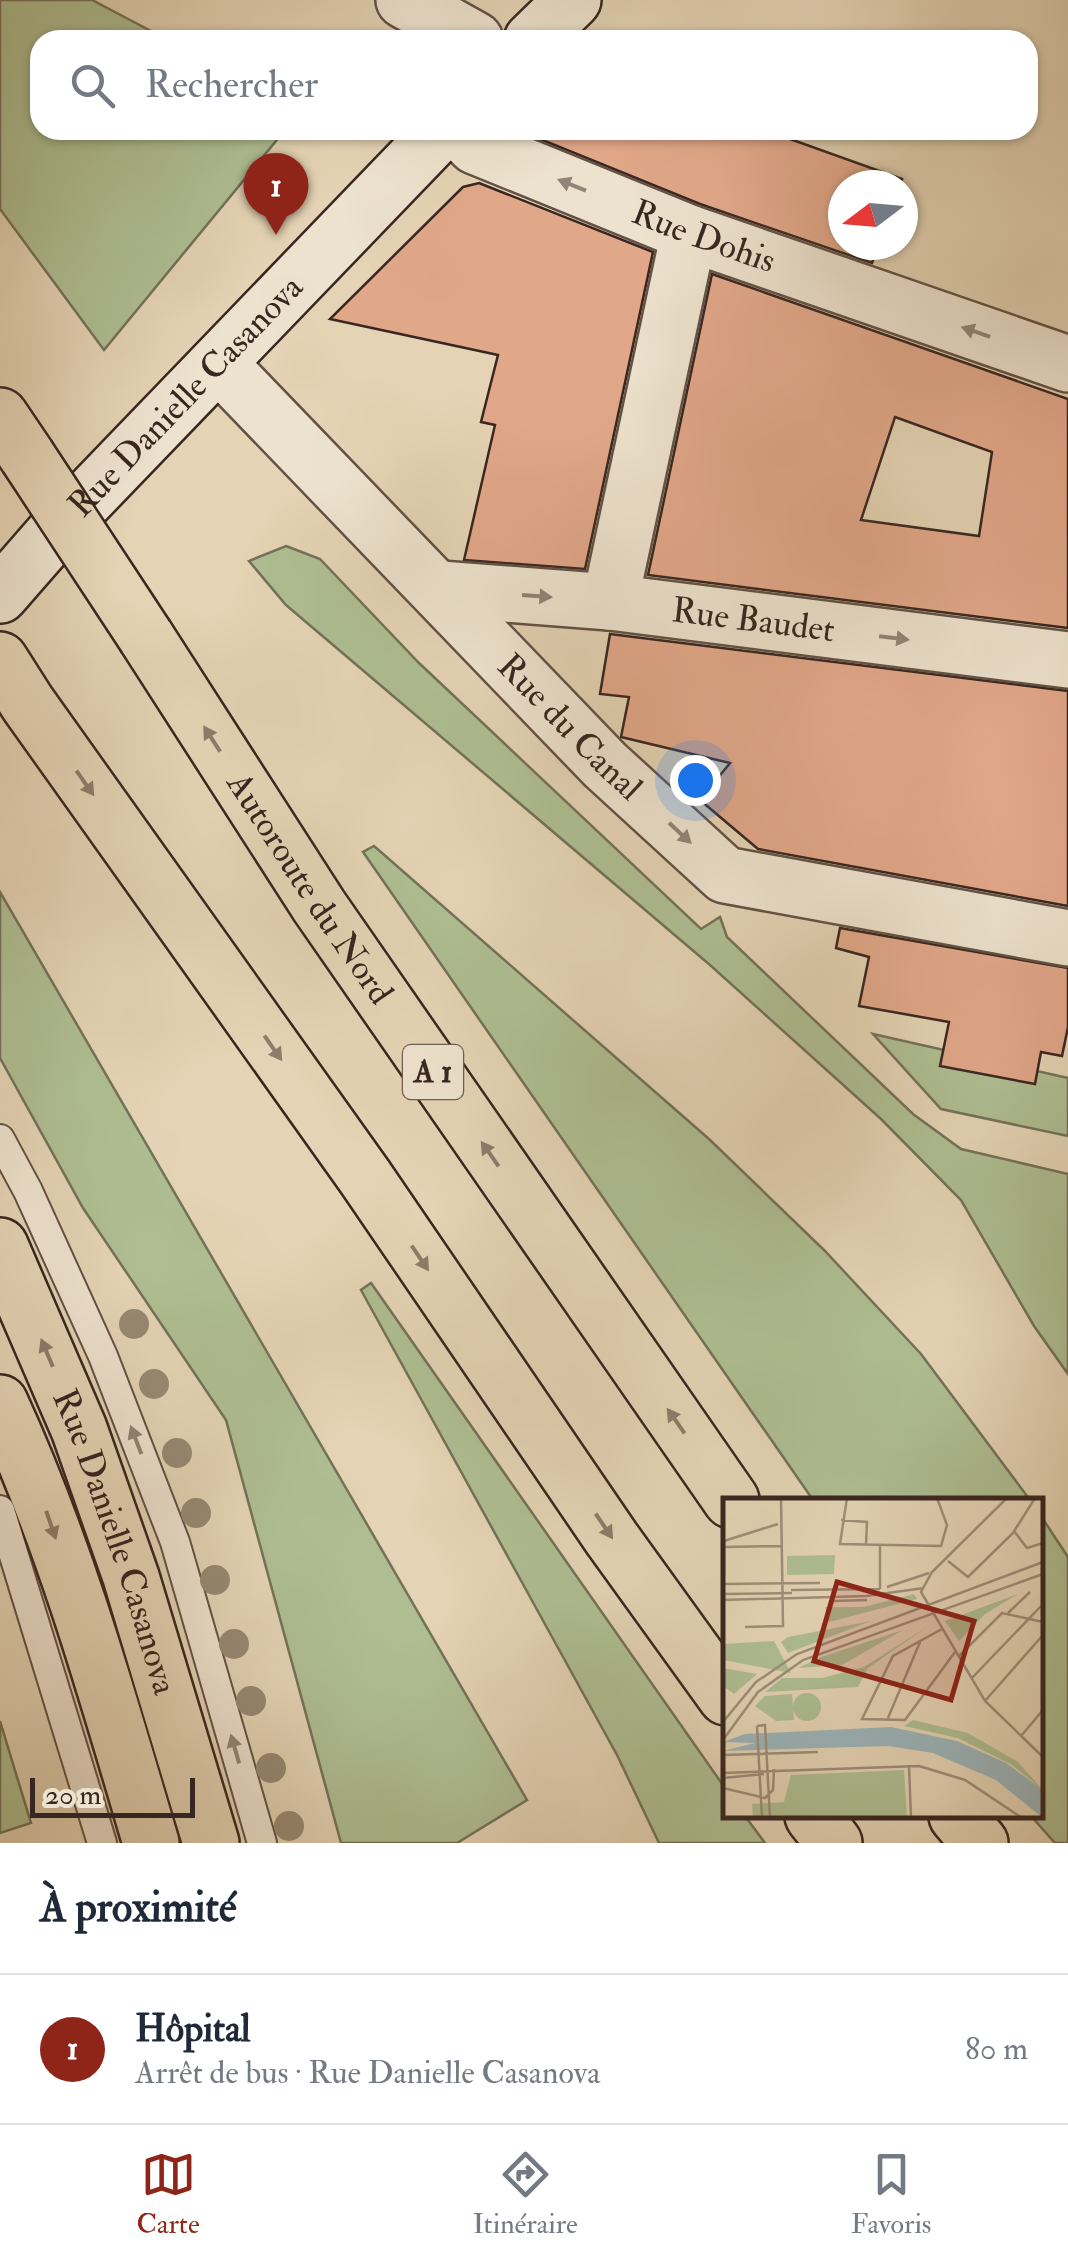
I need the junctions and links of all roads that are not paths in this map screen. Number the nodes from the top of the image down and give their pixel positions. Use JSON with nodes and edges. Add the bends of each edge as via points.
{"nodes":[{"id":1,"x":404,"y":0,"type":"edge"},
{"id":2,"x":573,"y":0,"type":"edge"},
{"id":3,"x":457,"y":30,"type":"edge"},
{"id":4,"x":542,"y":30,"type":"edge"},
{"id":5,"x":433,"y":140,"type":"edge"},
{"id":6,"x":469,"y":140,"type":"edge"},
{"id":7,"x":689,"y":233,"type":"junction"},
{"id":8,"x":220,"y":364,"type":"junction"},
{"id":9,"x":1068,"y":364,"type":"edge"},
{"id":10,"x":13,"y":436,"type":"edge"},
{"id":11,"x":55,"y":532,"type":"junction"},
{"id":12,"x":0,"y":569,"type":"edge"},
{"id":13,"x":440,"y":589,"type":"junction"},
{"id":14,"x":0,"y":595,"type":"edge"},
{"id":15,"x":610,"y":602,"type":"junction"},
{"id":16,"x":1068,"y":660,"type":"edge"},
{"id":17,"x":14,"y":682,"type":"edge"},
{"id":18,"x":1068,"y":938,"type":"edge"},
{"id":19,"x":0,"y":1139,"type":"edge"},
{"id":20,"x":1,"y":1251,"type":"edge"},
{"id":21,"x":0,"y":1402,"type":"edge"},
{"id":22,"x":731,"y":1498,"type":"edge"},
{"id":23,"x":0,"y":1510,"type":"edge"},
{"id":24,"x":723,"y":1692,"type":"edge"},
{"id":25,"x":815,"y":1818,"type":"edge"},
{"id":26,"x":959,"y":1818,"type":"edge"},
{"id":27,"x":102,"y":1843,"type":"edge"},
{"id":28,"x":151,"y":1843,"type":"edge"},
{"id":29,"x":211,"y":1843,"type":"edge"},
{"id":30,"x":262,"y":1843,"type":"edge"},
{"id":31,"x":834,"y":1843,"type":"edge"},
{"id":32,"x":980,"y":1843,"type":"edge"}],
"edges":[{"from":1,"to":3,"type":"street"},
{"from":2,"to":4,"type":"street"},
{"from":5,"to":8,"type":"street","name":"Rue Danielle Casanova"},
{"from":7,"to":6,"type":"street","name":"Rue Dohis","one_way":true},
{"from":9,"to":7,"type":"street","name":"Rue Dohis","one_way":true},
{"from":7,"to":15,"type":"street"},
{"from":8,"to":11,"type":"street","name":"Rue Danielle Casanova"},
{"from":8,"to":13,"type":"street","name":"Rue du Canal"},
{"from":22,"to":10,"type":"main road","name":"Autoroute du Nord","number":"A 1","one_way":true,"bridge":true,"via":[[319,906]]},
{"from":11,"to":12,"type":"street","name":"Rue Danielle Casanova"},
{"from":11,"to":14,"type":"street","name":"Rue Danielle Casanova"},
{"from":13,"to":15,"type":"street","name":"Rue Baudet","one_way":true},
{"from":13,"to":18,"type":"street","name":"Rue du Canal","one_way":true,"via":[[606,765],[726,876]]},
{"from":15,"to":16,"type":"street","name":"Rue Baudet","one_way":true},
{"from":17,"to":24,"type":"main road","one_way":true},
{"from":30,"to":19,"type":"lane","one_way":true,"via":[[175,1542],[104,1356]]},
{"from":29,"to":20,"type":"main road","name":"Rue Danielle Casanova","one_way":true,"via":[[79,1428]]},
{"from":21,"to":28,"type":"main road","name":"Rue Danielle Casanova","one_way":true,"via":[[79,1605]]},
{"from":23,"to":27,"type":"lane"},
{"from":25,"to":31,"type":"main road"},
{"from":26,"to":32,"type":"main road"}]}
